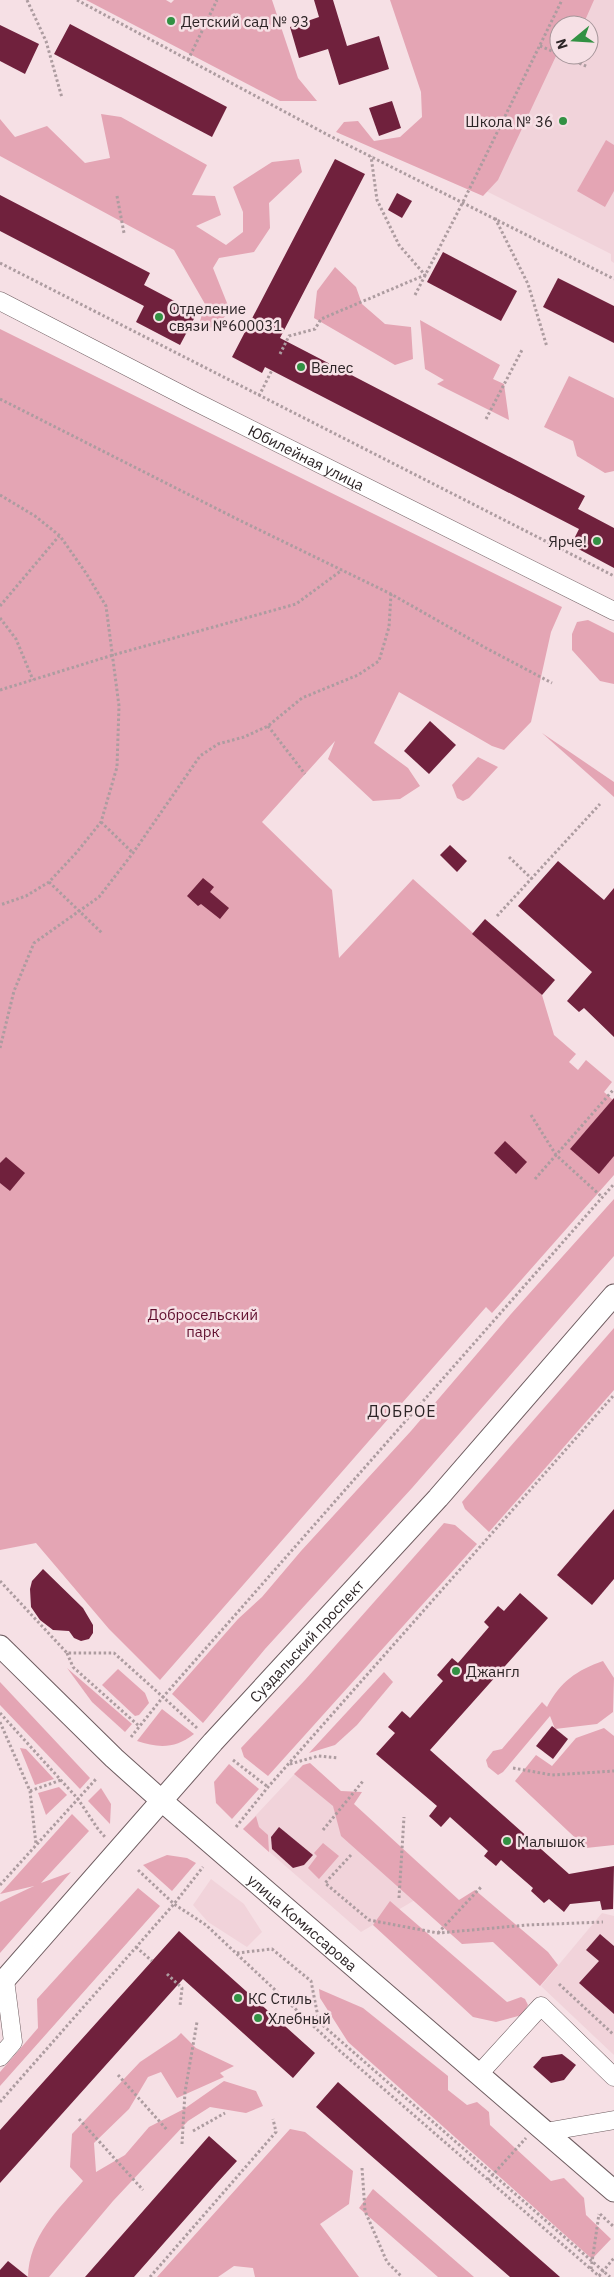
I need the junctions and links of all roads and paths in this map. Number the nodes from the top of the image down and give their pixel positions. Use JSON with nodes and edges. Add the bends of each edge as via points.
{"nodes":[{"id":1,"x":27,"y":0,"type":"edge"},
{"id":2,"x":77,"y":0,"type":"edge"},
{"id":3,"x":217,"y":0,"type":"edge"},
{"id":4,"x":562,"y":0,"type":"edge"},
{"id":5,"x":540,"y":46,"type":"junction"},
{"id":6,"x":549,"y":50,"type":"edge"},
{"id":7,"x":188,"y":60,"type":"junction"},
{"id":8,"x":583,"y":65,"type":"edge"},
{"id":9,"x":588,"y":67,"type":"dead end"},
{"id":10,"x":62,"y":98,"type":"dead end"},
{"id":11,"x":371,"y":156,"type":"junction"},
{"id":12,"x":117,"y":196,"type":"dead end"},
{"id":13,"x":463,"y":202,"type":"junction"},
{"id":14,"x":496,"y":218,"type":"junction"},
{"id":15,"x":124,"y":233,"type":"dead end"},
{"id":16,"x":0,"y":263,"type":"edge"},
{"id":17,"x":425,"y":275,"type":"junction"},
{"id":18,"x":614,"y":278,"type":"edge"},
{"id":19,"x":415,"y":295,"type":"dead end"},
{"id":20,"x":0,"y":301,"type":"edge"},
{"id":21,"x":547,"y":347,"type":"dead end"},
{"id":22,"x":522,"y":350,"type":"dead end"},
{"id":23,"x":280,"y":354,"type":"dead end"},
{"id":24,"x":272,"y":370,"type":"dead end"},
{"id":25,"x":259,"y":396,"type":"junction"},
{"id":26,"x":0,"y":399,"type":"edge"},
{"id":27,"x":486,"y":419,"type":"dead end"},
{"id":28,"x":0,"y":495,"type":"edge"},
{"id":29,"x":60,"y":536,"type":"junction"},
{"id":30,"x":342,"y":570,"type":"junction"},
{"id":31,"x":614,"y":576,"type":"edge"},
{"id":32,"x":391,"y":594,"type":"junction"},
{"id":33,"x":0,"y":606,"type":"edge"},
{"id":34,"x":614,"y":611,"type":"edge"},
{"id":35,"x":0,"y":618,"type":"edge"},
{"id":36,"x":112,"y":655,"type":"junction"},
{"id":37,"x":33,"y":680,"type":"junction"},
{"id":38,"x":552,"y":683,"type":"dead end"},
{"id":39,"x":0,"y":690,"type":"edge"},
{"id":40,"x":268,"y":726,"type":"junction"},
{"id":41,"x":306,"y":774,"type":"dead end"},
{"id":42,"x":600,"y":804,"type":"dead end"},
{"id":43,"x":100,"y":822,"type":"junction"},
{"id":44,"x":133,"y":852,"type":"junction"},
{"id":45,"x":509,"y":856,"type":"dead end"},
{"id":46,"x":532,"y":879,"type":"junction"},
{"id":47,"x":49,"y":882,"type":"junction"},
{"id":48,"x":0,"y":904,"type":"edge"},
{"id":49,"x":81,"y":911,"type":"junction"},
{"id":50,"x":498,"y":916,"type":"dead end"},
{"id":51,"x":102,"y":933,"type":"dead end"},
{"id":52,"x":0,"y":1048,"type":"edge"},
{"id":53,"x":614,"y":1089,"type":"edge"},
{"id":54,"x":531,"y":1115,"type":"dead end"},
{"id":55,"x":556,"y":1155,"type":"junction"},
{"id":56,"x":535,"y":1179,"type":"dead end"},
{"id":57,"x":614,"y":1184,"type":"edge"},
{"id":58,"x":602,"y":1197,"type":"junction"},
{"id":59,"x":614,"y":1295,"type":"edge"},
{"id":60,"x":614,"y":1395,"type":"edge"},
{"id":61,"x":0,"y":1581,"type":"edge"},
{"id":62,"x":0,"y":1646,"type":"edge"},
{"id":63,"x":66,"y":1653,"type":"junction"},
{"id":64,"x":163,"y":1697,"type":"junction"},
{"id":65,"x":0,"y":1714,"type":"edge"},
{"id":66,"x":0,"y":1722,"type":"edge"},
{"id":67,"x":139,"y":1726,"type":"junction"},
{"id":68,"x":197,"y":1728,"type":"dead end"},
{"id":69,"x":131,"y":1737,"type":"dead end"},
{"id":70,"x":338,"y":1758,"type":"dead end"},
{"id":71,"x":233,"y":1760,"type":"dead end"},
{"id":72,"x":289,"y":1764,"type":"junction"},
{"id":73,"x":513,"y":1768,"type":"dead end"},
{"id":74,"x":614,"y":1771,"type":"edge"},
{"id":75,"x":96,"y":1779,"type":"dead end"},
{"id":76,"x":61,"y":1780,"type":"junction"},
{"id":77,"x":363,"y":1781,"type":"dead end"},
{"id":78,"x":268,"y":1787,"type":"junction"},
{"id":79,"x":30,"y":1791,"type":"junction"},
{"id":80,"x":78,"y":1799,"type":"junction"},
{"id":81,"x":162,"y":1801,"type":"junction"},
{"id":82,"x":404,"y":1817,"type":"dead end"},
{"id":83,"x":236,"y":1827,"type":"dead end"},
{"id":84,"x":323,"y":1830,"type":"dead end"},
{"id":85,"x":105,"y":1837,"type":"dead end"},
{"id":86,"x":36,"y":1845,"type":"junction"},
{"id":87,"x":351,"y":1855,"type":"dead end"},
{"id":88,"x":203,"y":1867,"type":"dead end"},
{"id":89,"x":138,"y":1870,"type":"dead end"},
{"id":90,"x":0,"y":1885,"type":"edge"},
{"id":91,"x":482,"y":1886,"type":"dead end"},
{"id":92,"x":399,"y":1898,"type":"dead end"},
{"id":93,"x":174,"y":1904,"type":"junction"},
{"id":94,"x":603,"y":1922,"type":"dead end"},
{"id":95,"x":438,"y":1933,"type":"junction"},
{"id":96,"x":136,"y":1947,"type":"junction"},
{"id":97,"x":237,"y":1953,"type":"junction"},
{"id":98,"x":152,"y":1961,"type":"dead end"},
{"id":99,"x":166,"y":1974,"type":"dead end"},
{"id":100,"x":2,"y":1982,"type":"edge"},
{"id":101,"x":559,"y":1984,"type":"dead end"},
{"id":102,"x":180,"y":2006,"type":"dead end"},
{"id":103,"x":197,"y":2022,"type":"dead end"},
{"id":104,"x":319,"y":2022,"type":"junction"},
{"id":105,"x":314,"y":2027,"type":"junction"},
{"id":106,"x":614,"y":2035,"type":"edge"},
{"id":107,"x":0,"y":2057,"type":"edge"},
{"id":108,"x":479,"y":2074,"type":"junction"},
{"id":109,"x":118,"y":2075,"type":"dead end"},
{"id":110,"x":614,"y":2077,"type":"edge"},
{"id":111,"x":0,"y":2102,"type":"edge"},
{"id":112,"x":225,"y":2112,"type":"dead end"},
{"id":113,"x":79,"y":2119,"type":"dead end"},
{"id":114,"x":273,"y":2119,"type":"dead end"},
{"id":115,"x":614,"y":2120,"type":"edge"},
{"id":116,"x":541,"y":2129,"type":"junction"},
{"id":117,"x":168,"y":2131,"type":"dead end"},
{"id":118,"x":193,"y":2131,"type":"dead end"},
{"id":119,"x":182,"y":2144,"type":"dead end"},
{"id":120,"x":362,"y":2168,"type":"dead end"},
{"id":121,"x":493,"y":2175,"type":"junction"},
{"id":122,"x":488,"y":2180,"type":"junction"},
{"id":123,"x":143,"y":2190,"type":"dead end"},
{"id":124,"x":614,"y":2191,"type":"edge"},
{"id":125,"x":614,"y":2227,"type":"edge"},
{"id":126,"x":614,"y":2258,"type":"edge"},
{"id":127,"x":592,"y":2262,"type":"junction"},
{"id":128,"x":591,"y":2269,"type":"junction"},
{"id":129,"x":603,"y":2271,"type":"junction"},
{"id":130,"x":150,"y":2277,"type":"edge"},
{"id":131,"x":402,"y":2277,"type":"edge"},
{"id":132,"x":599,"y":2277,"type":"edge"},
{"id":133,"x":610,"y":2277,"type":"edge"}],
"edges":[{"from":1,"to":10,"type":"path","via":[[46,42]]},
{"from":2,"to":7,"type":"path"},
{"from":3,"to":7,"type":"path"},
{"from":4,"to":5,"type":"path"},
{"from":5,"to":6,"type":"path"},
{"from":5,"to":13,"type":"path"},
{"from":7,"to":11,"type":"path"},
{"from":8,"to":9,"type":"path"},
{"from":11,"to":13,"type":"path"},
{"from":11,"to":17,"type":"path","via":[[377,200],[399,245]]},
{"from":12,"to":15,"type":"path"},
{"from":13,"to":14,"type":"path"},
{"from":13,"to":17,"type":"path"},
{"from":14,"to":18,"type":"path"},
{"from":14,"to":21,"type":"path","via":[[528,284]]},
{"from":16,"to":25,"type":"path"},
{"from":17,"to":19,"type":"path"},
{"from":17,"to":23,"type":"path","via":[[321,319],[315,329],[289,336]]},
{"from":20,"to":34,"type":"street","name":"Юбилейная улица"},
{"from":22,"to":27,"type":"path"},
{"from":24,"to":25,"type":"path"},
{"from":25,"to":31,"type":"path"},
{"from":26,"to":30,"type":"path"},
{"from":28,"to":29,"type":"path"},
{"from":29,"to":33,"type":"path"},
{"from":29,"to":36,"type":"path","via":[[106,606]]},
{"from":30,"to":32,"type":"path"},
{"from":30,"to":36,"type":"path","via":[[296,604]]},
{"from":32,"to":38,"type":"path"},
{"from":32,"to":40,"type":"path","via":[[389,627],[379,661],[358,675],[302,698]]},
{"from":35,"to":37,"type":"path","via":[[16,639]]},
{"from":36,"to":37,"type":"path"},
{"from":36,"to":43,"type":"path","via":[[119,706],[117,767]]},
{"from":37,"to":39,"type":"path"},
{"from":40,"to":41,"type":"path"},
{"from":40,"to":44,"type":"path","via":[[218,744],[200,756]]},
{"from":42,"to":46,"type":"path"},
{"from":43,"to":44,"type":"path"},
{"from":43,"to":47,"type":"path"},
{"from":44,"to":49,"type":"path","via":[[99,897]]},
{"from":45,"to":46,"type":"path"},
{"from":46,"to":50,"type":"path"},
{"from":47,"to":48,"type":"path","via":[[26,896]]},
{"from":47,"to":49,"type":"path"},
{"from":49,"to":51,"type":"path"},
{"from":49,"to":52,"type":"path","via":[[34,943],[14,992]]},
{"from":53,"to":55,"type":"path"},
{"from":54,"to":55,"type":"path"},
{"from":55,"to":56,"type":"path"},
{"from":55,"to":58,"type":"path"},
{"from":57,"to":58,"type":"path"},
{"from":58,"to":64,"type":"path"},
{"from":59,"to":81,"type":"main road","name":"Суздальский проспект","via":[[438,1498]]},
{"from":60,"to":72,"type":"path"},
{"from":61,"to":63,"type":"path"},
{"from":62,"to":81,"type":"main road","name":"улица Комиссарова"},
{"from":63,"to":64,"type":"path","via":[[114,1653]]},
{"from":63,"to":67,"type":"path","via":[[73,1667]]},
{"from":64,"to":67,"type":"path"},
{"from":64,"to":68,"type":"path"},
{"from":65,"to":76,"type":"path"},
{"from":66,"to":79,"type":"path"},
{"from":67,"to":69,"type":"path"},
{"from":70,"to":72,"type":"path","via":[[318,1756]]},
{"from":71,"to":78,"type":"path"},
{"from":72,"to":78,"type":"path"},
{"from":73,"to":74,"type":"path","via":[[552,1775]]},
{"from":75,"to":80,"type":"path"},
{"from":76,"to":79,"type":"path"},
{"from":76,"to":80,"type":"path"},
{"from":77,"to":84,"type":"path"},
{"from":78,"to":83,"type":"path"},
{"from":79,"to":86,"type":"path"},
{"from":80,"to":85,"type":"path"},
{"from":80,"to":86,"type":"path"},
{"from":81,"to":100,"type":"main road","name":"Суздальский проспект"},
{"from":81,"to":108,"type":"main road","name":"улица Комиссарова"},
{"from":82,"to":92,"type":"path"},
{"from":86,"to":90,"type":"path"},
{"from":87,"to":95,"type":"path","via":[[325,1883],[370,1920]]},
{"from":88,"to":93,"type":"path"},
{"from":89,"to":93,"type":"path"},
{"from":91,"to":95,"type":"path"},
{"from":93,"to":96,"type":"path"},
{"from":93,"to":97,"type":"path","via":[[206,1925]]},
{"from":94,"to":95,"type":"path"},
{"from":96,"to":98,"type":"path"},
{"from":96,"to":111,"type":"path"},
{"from":97,"to":104,"type":"path","via":[[272,1949],[311,1981]]},
{"from":97,"to":105,"type":"path"},
{"from":99,"to":102,"type":"path","via":[[182,1988]]},
{"from":100,"to":107,"type":"street","via":[[13,2042]]},
{"from":101,"to":106,"type":"path"},
{"from":103,"to":119,"type":"path","via":[[185,2092]]},
{"from":104,"to":105,"type":"path"},
{"from":104,"to":121,"type":"path"},
{"from":105,"to":122,"type":"path"},
{"from":108,"to":110,"type":"street","via":[[541,2006]]},
{"from":108,"to":116,"type":"main road","name":"улица Комиссарова"},
{"from":109,"to":117,"type":"path"},
{"from":112,"to":118,"type":"path"},
{"from":113,"to":123,"type":"path"},
{"from":114,"to":130,"type":"path","via":[[276,2132]]},
{"from":115,"to":116,"type":"street"},
{"from":116,"to":121,"type":"path"},
{"from":116,"to":124,"type":"main road","name":"улица Комиссарова"},
{"from":120,"to":131,"type":"path","via":[[365,2211],[388,2262]]},
{"from":121,"to":122,"type":"path"},
{"from":121,"to":127,"type":"path"},
{"from":122,"to":128,"type":"path"},
{"from":125,"to":127,"type":"path","via":[[600,2214]]},
{"from":126,"to":129,"type":"path"},
{"from":127,"to":128,"type":"path"},
{"from":127,"to":129,"type":"path"},
{"from":128,"to":132,"type":"path"},
{"from":129,"to":132,"type":"path"},
{"from":129,"to":133,"type":"path"}]}
